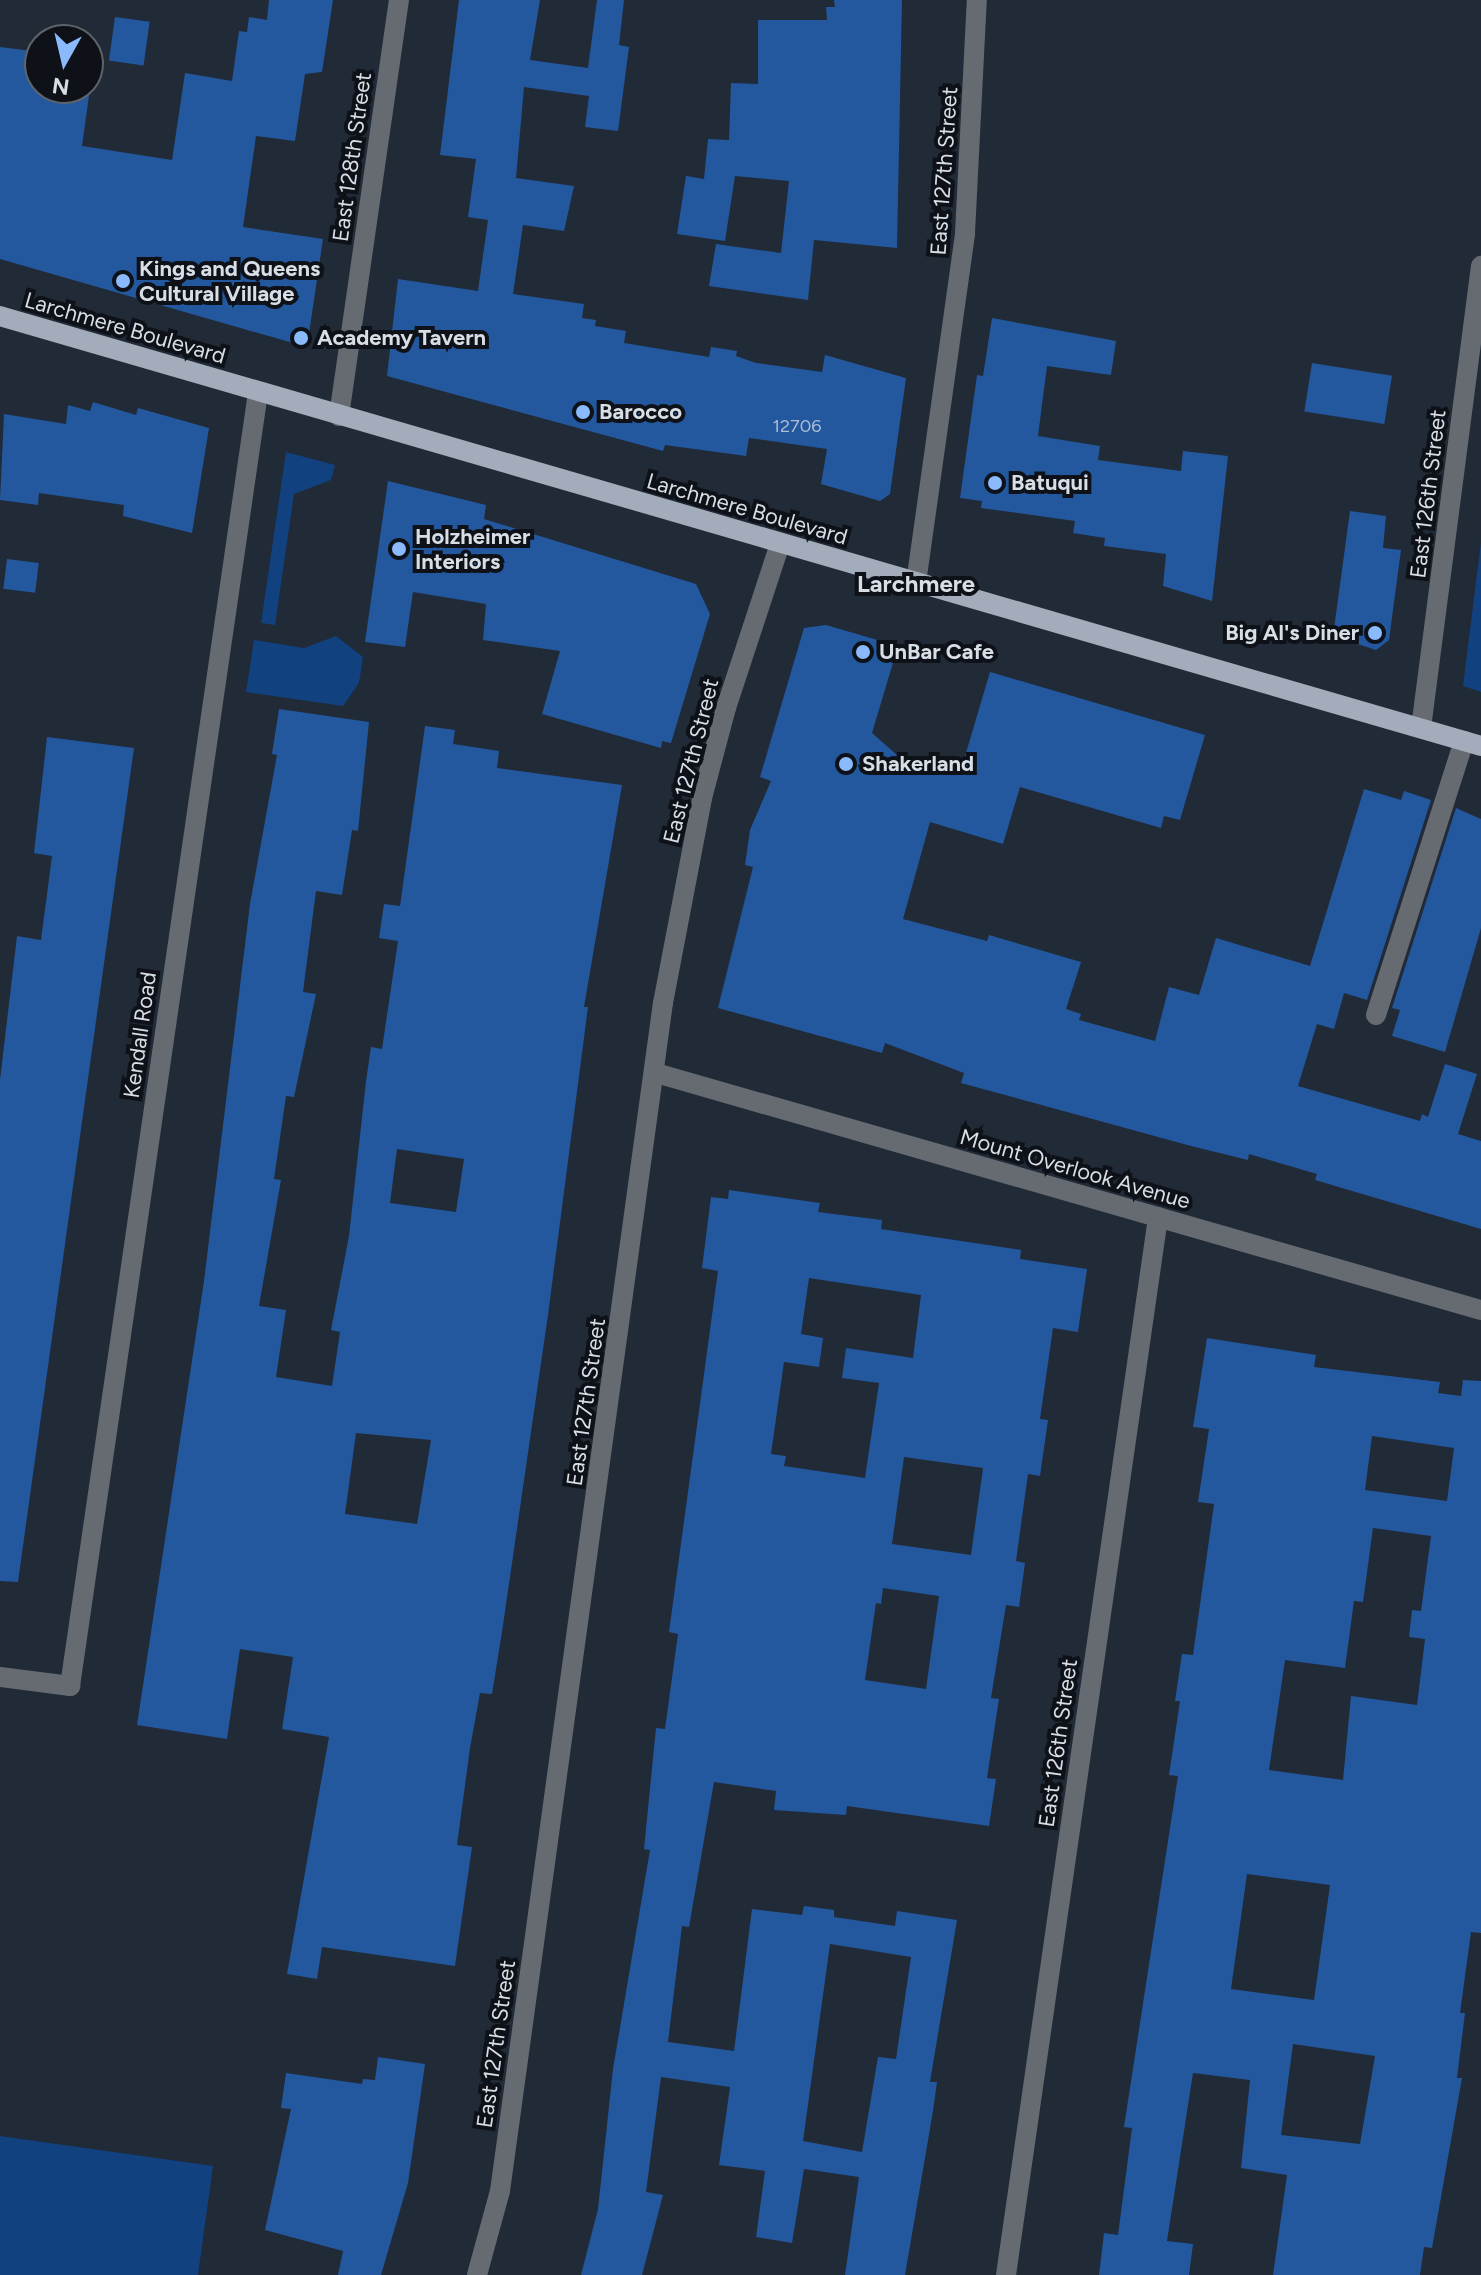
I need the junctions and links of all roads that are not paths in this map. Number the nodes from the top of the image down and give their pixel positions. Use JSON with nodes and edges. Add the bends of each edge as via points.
{"nodes":[{"id":1,"x":399,"y":0,"type":"edge"},
{"id":2,"x":977,"y":0,"type":"edge"},
{"id":3,"x":1481,"y":266,"type":"edge"},
{"id":4,"x":0,"y":316,"type":"edge"},
{"id":5,"x":258,"y":392,"type":"junction"},
{"id":6,"x":339,"y":416,"type":"junction"},
{"id":7,"x":780,"y":544,"type":"junction"},
{"id":8,"x":916,"y":583,"type":"junction"},
{"id":9,"x":1421,"y":728,"type":"junction"},
{"id":10,"x":1472,"y":744,"type":"edge"},
{"id":11,"x":1376,"y":1015,"type":"dead end"},
{"id":12,"x":656,"y":1073,"type":"junction"},
{"id":13,"x":1158,"y":1217,"type":"junction"},
{"id":14,"x":1481,"y":1310,"type":"edge"},
{"id":15,"x":0,"y":1677,"type":"edge"},
{"id":16,"x":477,"y":2275,"type":"edge"},
{"id":17,"x":1006,"y":2275,"type":"edge"}],
"edges":[{"from":1,"to":6,"type":"street","name":"East 128th Street"},
{"from":2,"to":8,"type":"street","name":"East 127th Street","via":[[965,233]]},
{"from":3,"to":9,"type":"street","name":"East 126th Street"},
{"from":4,"to":5,"type":"main road","name":"Larchmere Boulevard"},
{"from":5,"to":6,"type":"main road","name":"Larchmere Boulevard"},
{"from":5,"to":15,"type":"street","name":"Kendall Road","via":[[70,1686]]},
{"from":6,"to":7,"type":"main road","name":"Larchmere Boulevard"},
{"from":7,"to":8,"type":"main road","name":"Larchmere Boulevard"},
{"from":7,"to":12,"type":"street","name":"East 127th Street","via":[[702,798],[663,1003]]},
{"from":8,"to":9,"type":"main road","name":"Larchmere Boulevard"},
{"from":9,"to":10,"type":"main road","name":"Larchmere Boulevard"},
{"from":10,"to":11,"type":"street"},
{"from":12,"to":13,"type":"street","name":"Mount Overlook Avenue"},
{"from":12,"to":16,"type":"street","name":"East 127th Street","via":[[500,2191]]},
{"from":13,"to":14,"type":"street","name":"Mount Overlook Avenue"},
{"from":13,"to":17,"type":"street","name":"East 126th Street"}]}
